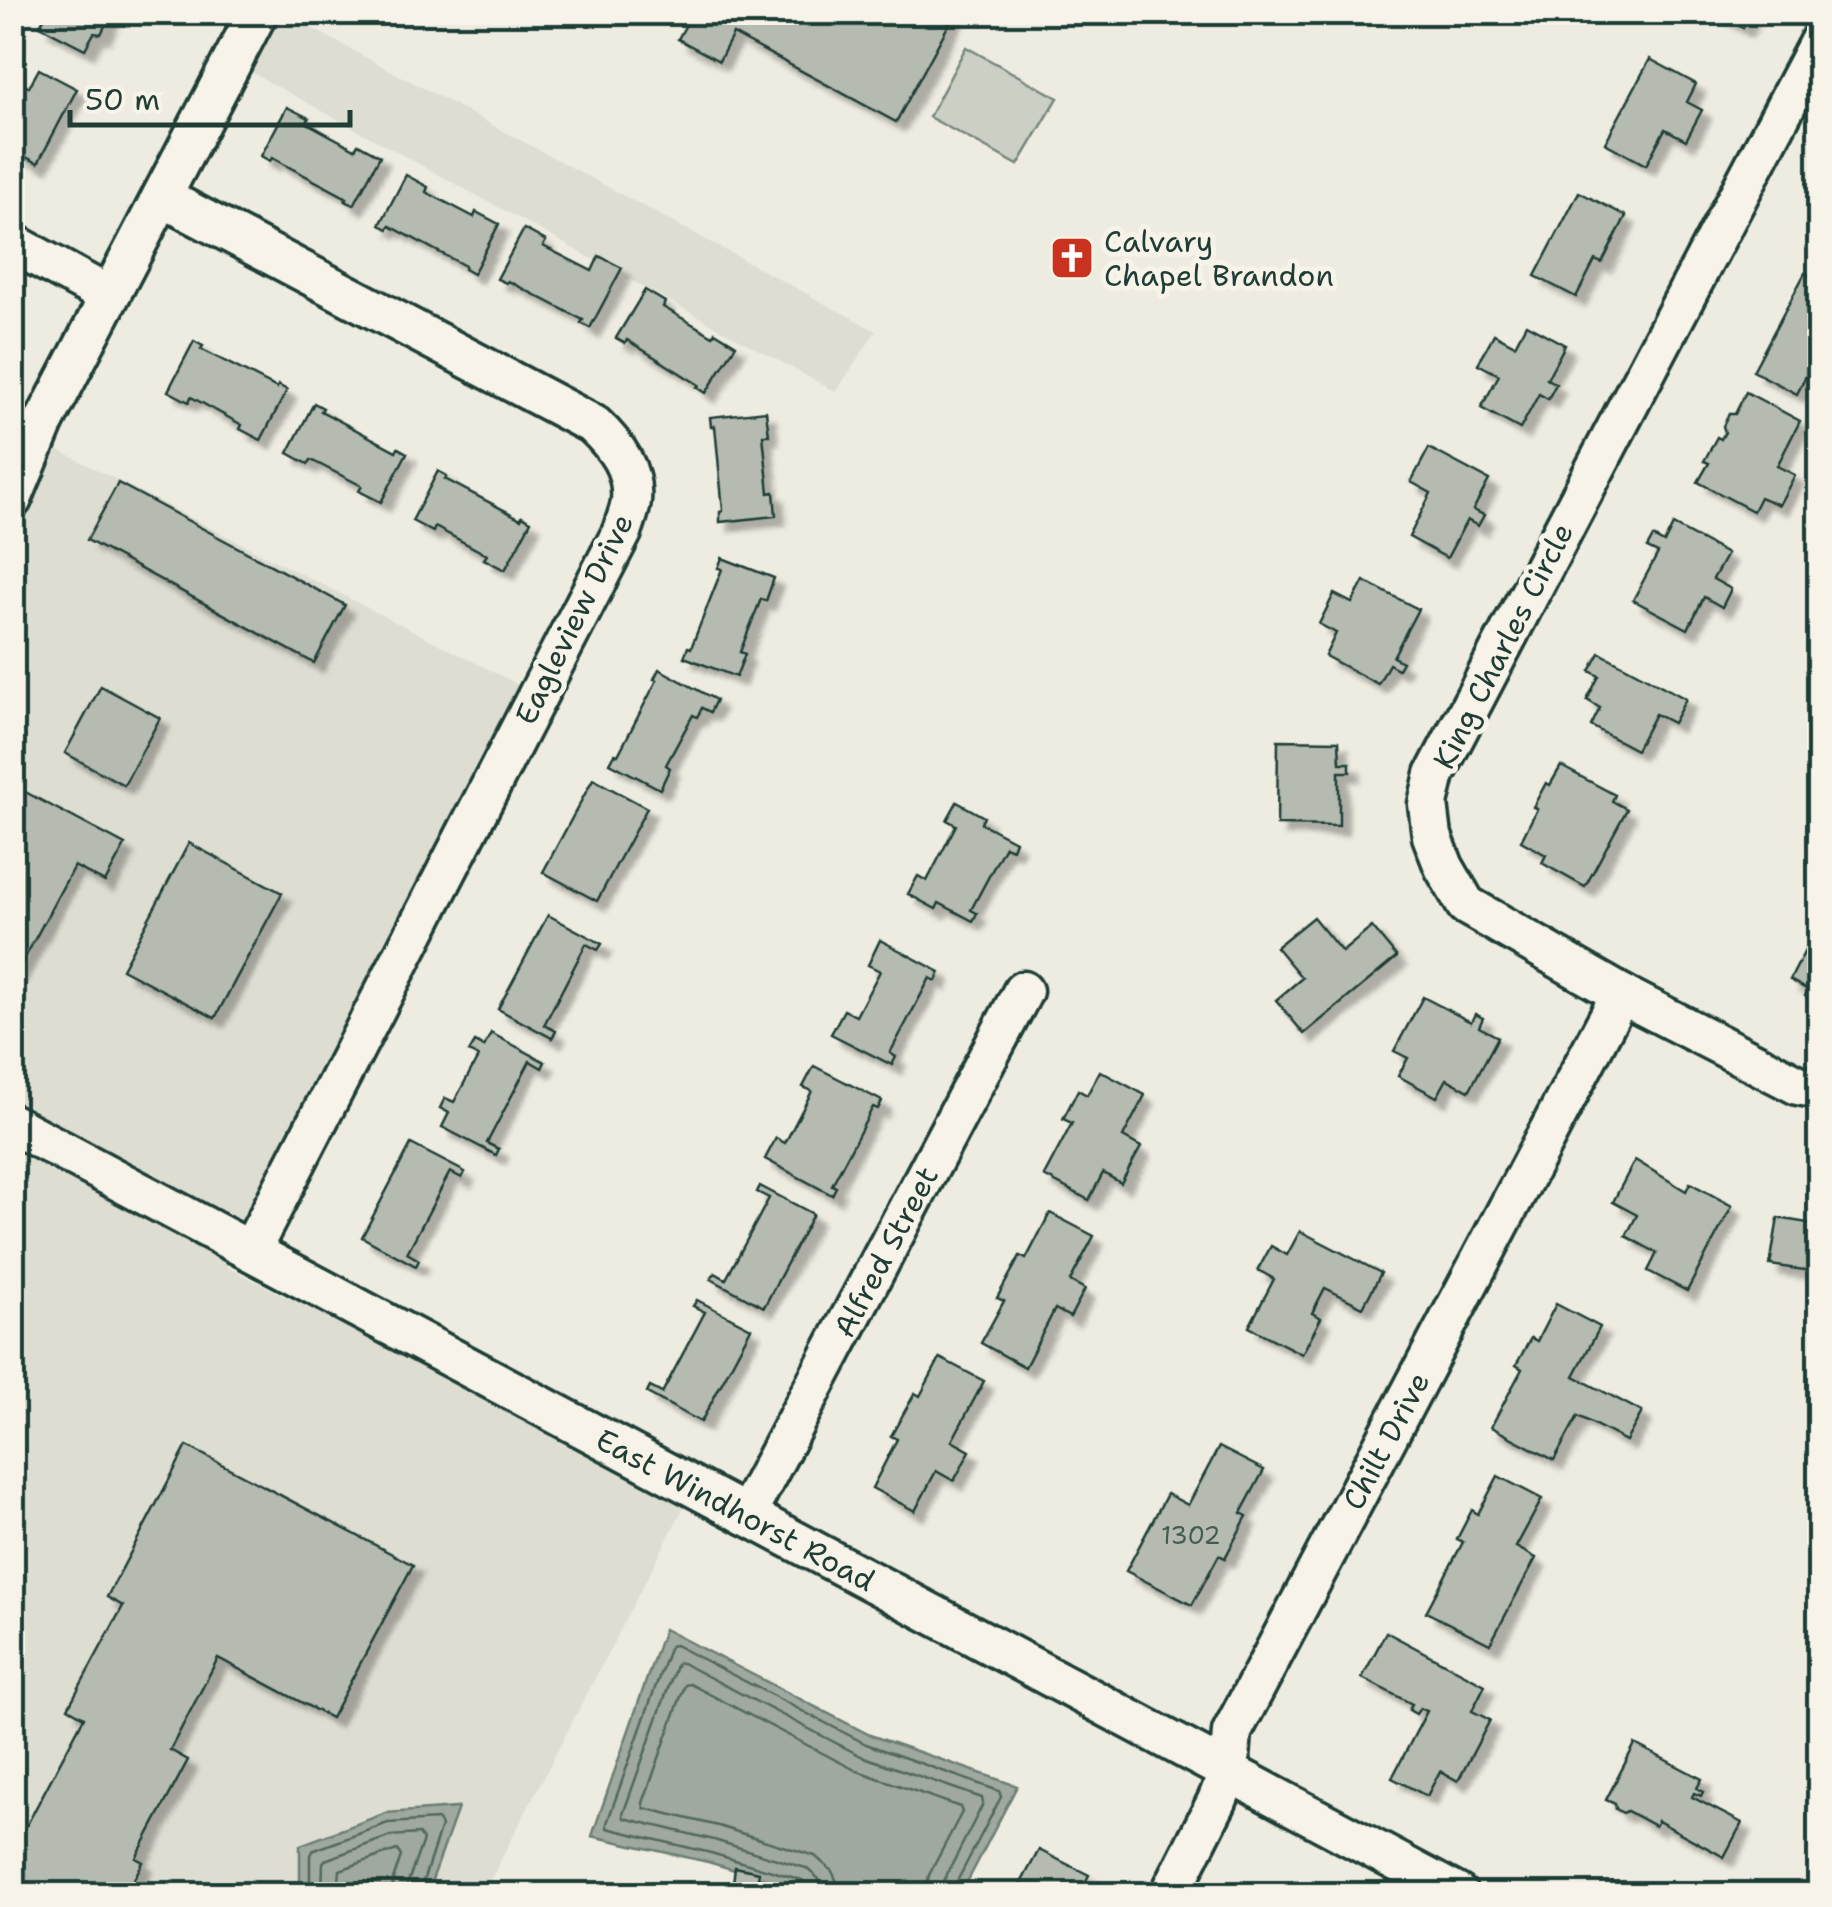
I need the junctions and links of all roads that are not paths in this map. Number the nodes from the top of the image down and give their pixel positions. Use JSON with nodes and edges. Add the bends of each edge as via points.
{"nodes":[{"id":1,"x":258,"y":12,"type":"edge"},
{"id":2,"x":1820,"y":40,"type":"edge"},
{"id":3,"x":162,"y":197,"type":"junction"},
{"id":4,"x":12,"y":243,"type":"edge"},
{"id":5,"x":109,"y":296,"type":"junction"},
{"id":6,"x":44,"y":422,"type":"junction"},
{"id":7,"x":12,"y":466,"type":"edge"},
{"id":8,"x":12,"y":499,"type":"edge"},
{"id":9,"x":1022,"y":991,"type":"dead end"},
{"id":10,"x":1622,"y":994,"type":"junction"},
{"id":11,"x":1820,"y":1089,"type":"edge"},
{"id":12,"x":12,"y":1124,"type":"edge"},
{"id":13,"x":250,"y":1250,"type":"junction"},
{"id":14,"x":746,"y":1515,"type":"junction"},
{"id":15,"x":1229,"y":1771,"type":"junction"},
{"id":16,"x":1170,"y":1894,"type":"edge"},
{"id":17,"x":1458,"y":1894,"type":"edge"}],
"edges":[{"from":1,"to":3,"type":"street"},
{"from":2,"to":10,"type":"street","name":"King Charles Circle","via":[[1435,774],[1428,804],[1444,868],[1466,904]]},
{"from":3,"to":5,"type":"street"},
{"from":3,"to":13,"type":"street","name":"Eagleview Drive","via":[[594,425],[615,445],[629,473],[631,502],[622,532]]},
{"from":4,"to":5,"type":"street"},
{"from":5,"to":6,"type":"street"},
{"from":6,"to":7,"type":"street"},
{"from":6,"to":8,"type":"street"},
{"from":9,"to":14,"type":"street","name":"Alfred Street"},
{"from":10,"to":11,"type":"street","name":"King Charles Circle","via":[[1798,1085]]},
{"from":10,"to":15,"type":"street","name":"Chilt Drive","via":[[1232,1732]]},
{"from":12,"to":13,"type":"street","name":"East Windhorst Road"},
{"from":13,"to":14,"type":"street","name":"East Windhorst Road"},
{"from":14,"to":15,"type":"street","name":"East Windhorst Road"},
{"from":15,"to":16,"type":"street","name":"Chilt Drive"},
{"from":15,"to":17,"type":"street","name":"East Windhorst Road"}]}
